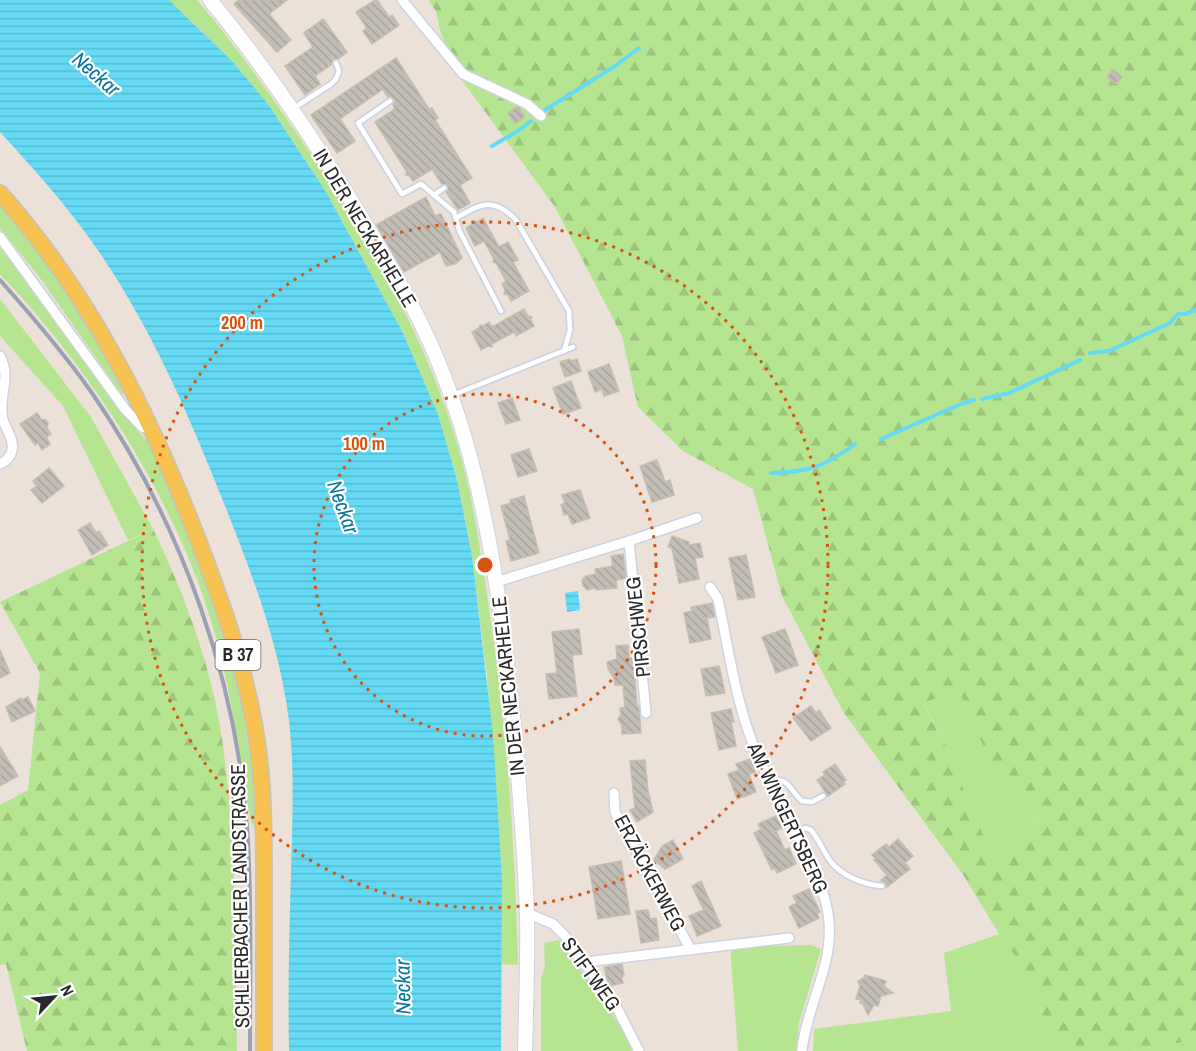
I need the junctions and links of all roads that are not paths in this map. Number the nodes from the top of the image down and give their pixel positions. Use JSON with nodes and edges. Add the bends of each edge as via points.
{"nodes":[{"id":1,"x":210,"y":0,"type":"edge"},
{"id":2,"x":402,"y":0,"type":"edge"},
{"id":3,"x":336,"y":63,"type":"dead end"},
{"id":4,"x":390,"y":101,"type":"dead end"},
{"id":5,"x":292,"y":110,"type":"junction"},
{"id":6,"x":541,"y":116,"type":"dead end"},
{"id":7,"x":444,"y":188,"type":"dead end"},
{"id":8,"x":0,"y":193,"type":"edge"},
{"id":9,"x":434,"y":195,"type":"junction"},
{"id":10,"x":456,"y":218,"type":"junction"},
{"id":11,"x":0,"y":237,"type":"edge"},
{"id":12,"x":501,"y":310,"type":"dead end"},
{"id":13,"x":573,"y":347,"type":"dead end"},
{"id":14,"x":564,"y":351,"type":"junction"},
{"id":15,"x":0,"y":356,"type":"edge"},
{"id":16,"x":452,"y":395,"type":"junction"},
{"id":17,"x":151,"y":430,"type":"junction"},
{"id":18,"x":0,"y":464,"type":"edge"},
{"id":19,"x":697,"y":518,"type":"dead end"},
{"id":20,"x":629,"y":541,"type":"junction"},
{"id":21,"x":496,"y":582,"type":"junction"},
{"id":22,"x":710,"y":587,"type":"dead end"},
{"id":23,"x":646,"y":713,"type":"dead end"},
{"id":24,"x":770,"y":781,"type":"junction"},
{"id":25,"x":614,"y":793,"type":"dead end"},
{"id":26,"x":823,"y":796,"type":"dead end"},
{"id":27,"x":795,"y":832,"type":"junction"},
{"id":28,"x":882,"y":886,"type":"dead end"},
{"id":29,"x":527,"y":913,"type":"junction"},
{"id":30,"x":789,"y":938,"type":"dead end"},
{"id":31,"x":691,"y":950,"type":"junction"},
{"id":32,"x":585,"y":962,"type":"junction"},
{"id":33,"x":264,"y":1051,"type":"edge"},
{"id":34,"x":525,"y":1051,"type":"edge"},
{"id":35,"x":639,"y":1051,"type":"edge"},
{"id":36,"x":802,"y":1051,"type":"edge"}],
"edges":[{"from":1,"to":5,"type":"main road","name":"IN DER NECKARHELLE"},
{"from":2,"to":6,"type":"street","via":[[463,74],[527,104]]},
{"from":3,"to":5,"type":"lane","via":[[336,79]]},
{"from":4,"to":9,"type":"lane","via":[[358,123],[402,194],[421,183]]},
{"from":5,"to":16,"type":"main road","name":"IN DER NECKARHELLE","via":[[381,250],[420,320]]},
{"from":7,"to":9,"type":"lane"},
{"from":8,"to":17,"type":"main road","name":"SCHLIERBACHER LANDSTRASSE","number":"B 37","via":[[33,231],[76,293]]},
{"from":9,"to":10,"type":"lane"},
{"from":10,"to":12,"type":"lane"},
{"from":10,"to":14,"type":"lane","via":[[484,204],[508,211],[516,220],[568,311],[570,330]]},
{"from":11,"to":17,"type":"street","via":[[125,409],[142,428]]},
{"from":13,"to":14,"type":"lane"},
{"from":14,"to":16,"type":"lane"},
{"from":15,"to":18,"type":"street","via":[[6,374],[2,418],[13,446]]},
{"from":16,"to":21,"type":"main road","name":"IN DER NECKARHELLE"},
{"from":17,"to":33,"type":"main road","name":"SCHLIERBACHER LANDSTRASSE","number":"B 37","via":[[217,588],[240,662],[257,740],[264,812]]},
{"from":19,"to":20,"type":"street"},
{"from":20,"to":21,"type":"street"},
{"from":20,"to":23,"type":"street","name":"PIRSCHWEG"},
{"from":21,"to":29,"type":"main road","name":"IN DER NECKARHELLE","via":[[517,754]]},
{"from":22,"to":24,"type":"street","name":"AM WINGERTSBERG","via":[[718,599],[745,722]]},
{"from":24,"to":26,"type":"lane","via":[[788,783],[802,801],[812,802]]},
{"from":24,"to":27,"type":"street","name":"AM WINGERTSBERG"},
{"from":25,"to":31,"type":"street","name":"ERZÄCKERWEG","via":[[615,812]]},
{"from":27,"to":28,"type":"lane","via":[[811,830],[839,870]]},
{"from":27,"to":36,"type":"street","name":"AM WINGERTSBERG","via":[[822,888],[830,924],[828,952]]},
{"from":29,"to":32,"type":"street","name":"STIFTWEG","via":[[553,924]]},
{"from":29,"to":34,"type":"main road","name":"IN DER NECKARHELLE"},
{"from":30,"to":31,"type":"street","name":"ERZÄCKERWEG"},
{"from":31,"to":32,"type":"street","name":"ERZÄCKERWEG"},
{"from":32,"to":35,"type":"street","name":"STIFTWEG","via":[[628,1027]]}]}
